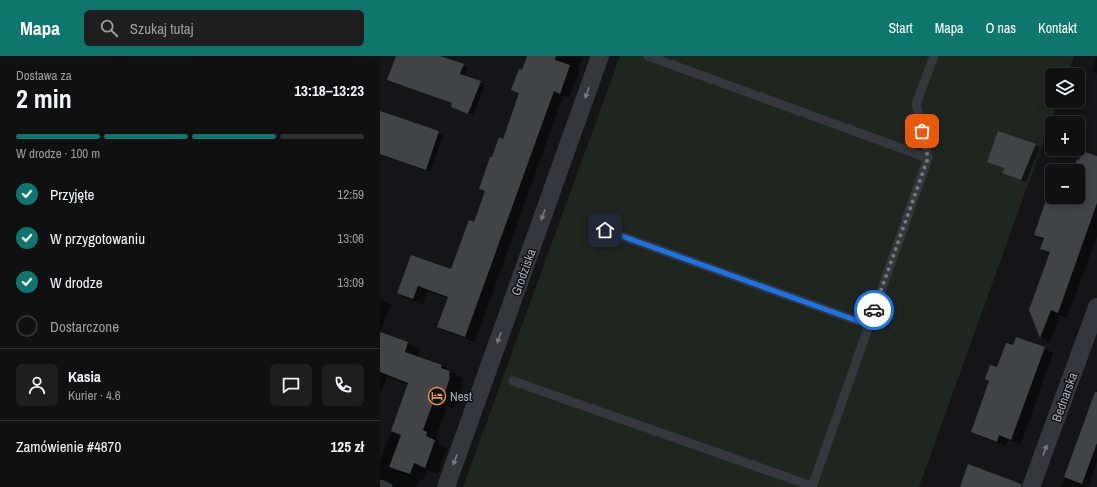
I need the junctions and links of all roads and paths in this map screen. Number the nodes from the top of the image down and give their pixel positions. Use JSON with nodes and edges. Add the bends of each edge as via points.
{"nodes":[{"id":1,"x":600,"y":56,"type":"edge"},
{"id":2,"x":648,"y":56,"type":"edge"},
{"id":3,"x":934,"y":56,"type":"edge"},
{"id":4,"x":928,"y":158,"type":"junction"},
{"id":5,"x":605,"y":230,"type":"dead end"},
{"id":6,"x":1097,"y":307,"type":"edge"},
{"id":7,"x":869,"y":325,"type":"junction"},
{"id":8,"x":513,"y":381,"type":"dead end"},
{"id":9,"x":380,"y":484,"type":"edge"},
{"id":10,"x":388,"y":487,"type":"edge"},
{"id":11,"x":446,"y":487,"type":"edge"},
{"id":12,"x":812,"y":487,"type":"edge"},
{"id":13,"x":1031,"y":487,"type":"edge"}],
"edges":[{"from":1,"to":11,"type":"street","name":"Grodziska","one_way":true},
{"from":2,"to":4,"type":"lane"},
{"from":3,"to":4,"type":"lane","via":[[916,104]]},
{"from":4,"to":7,"type":"lane"},
{"from":5,"to":7,"type":"lane"},
{"from":13,"to":6,"type":"street","name":"Bednarska","one_way":true},
{"from":7,"to":12,"type":"lane"},
{"from":8,"to":12,"type":"lane"},
{"from":9,"to":10,"type":"lane"}]}
